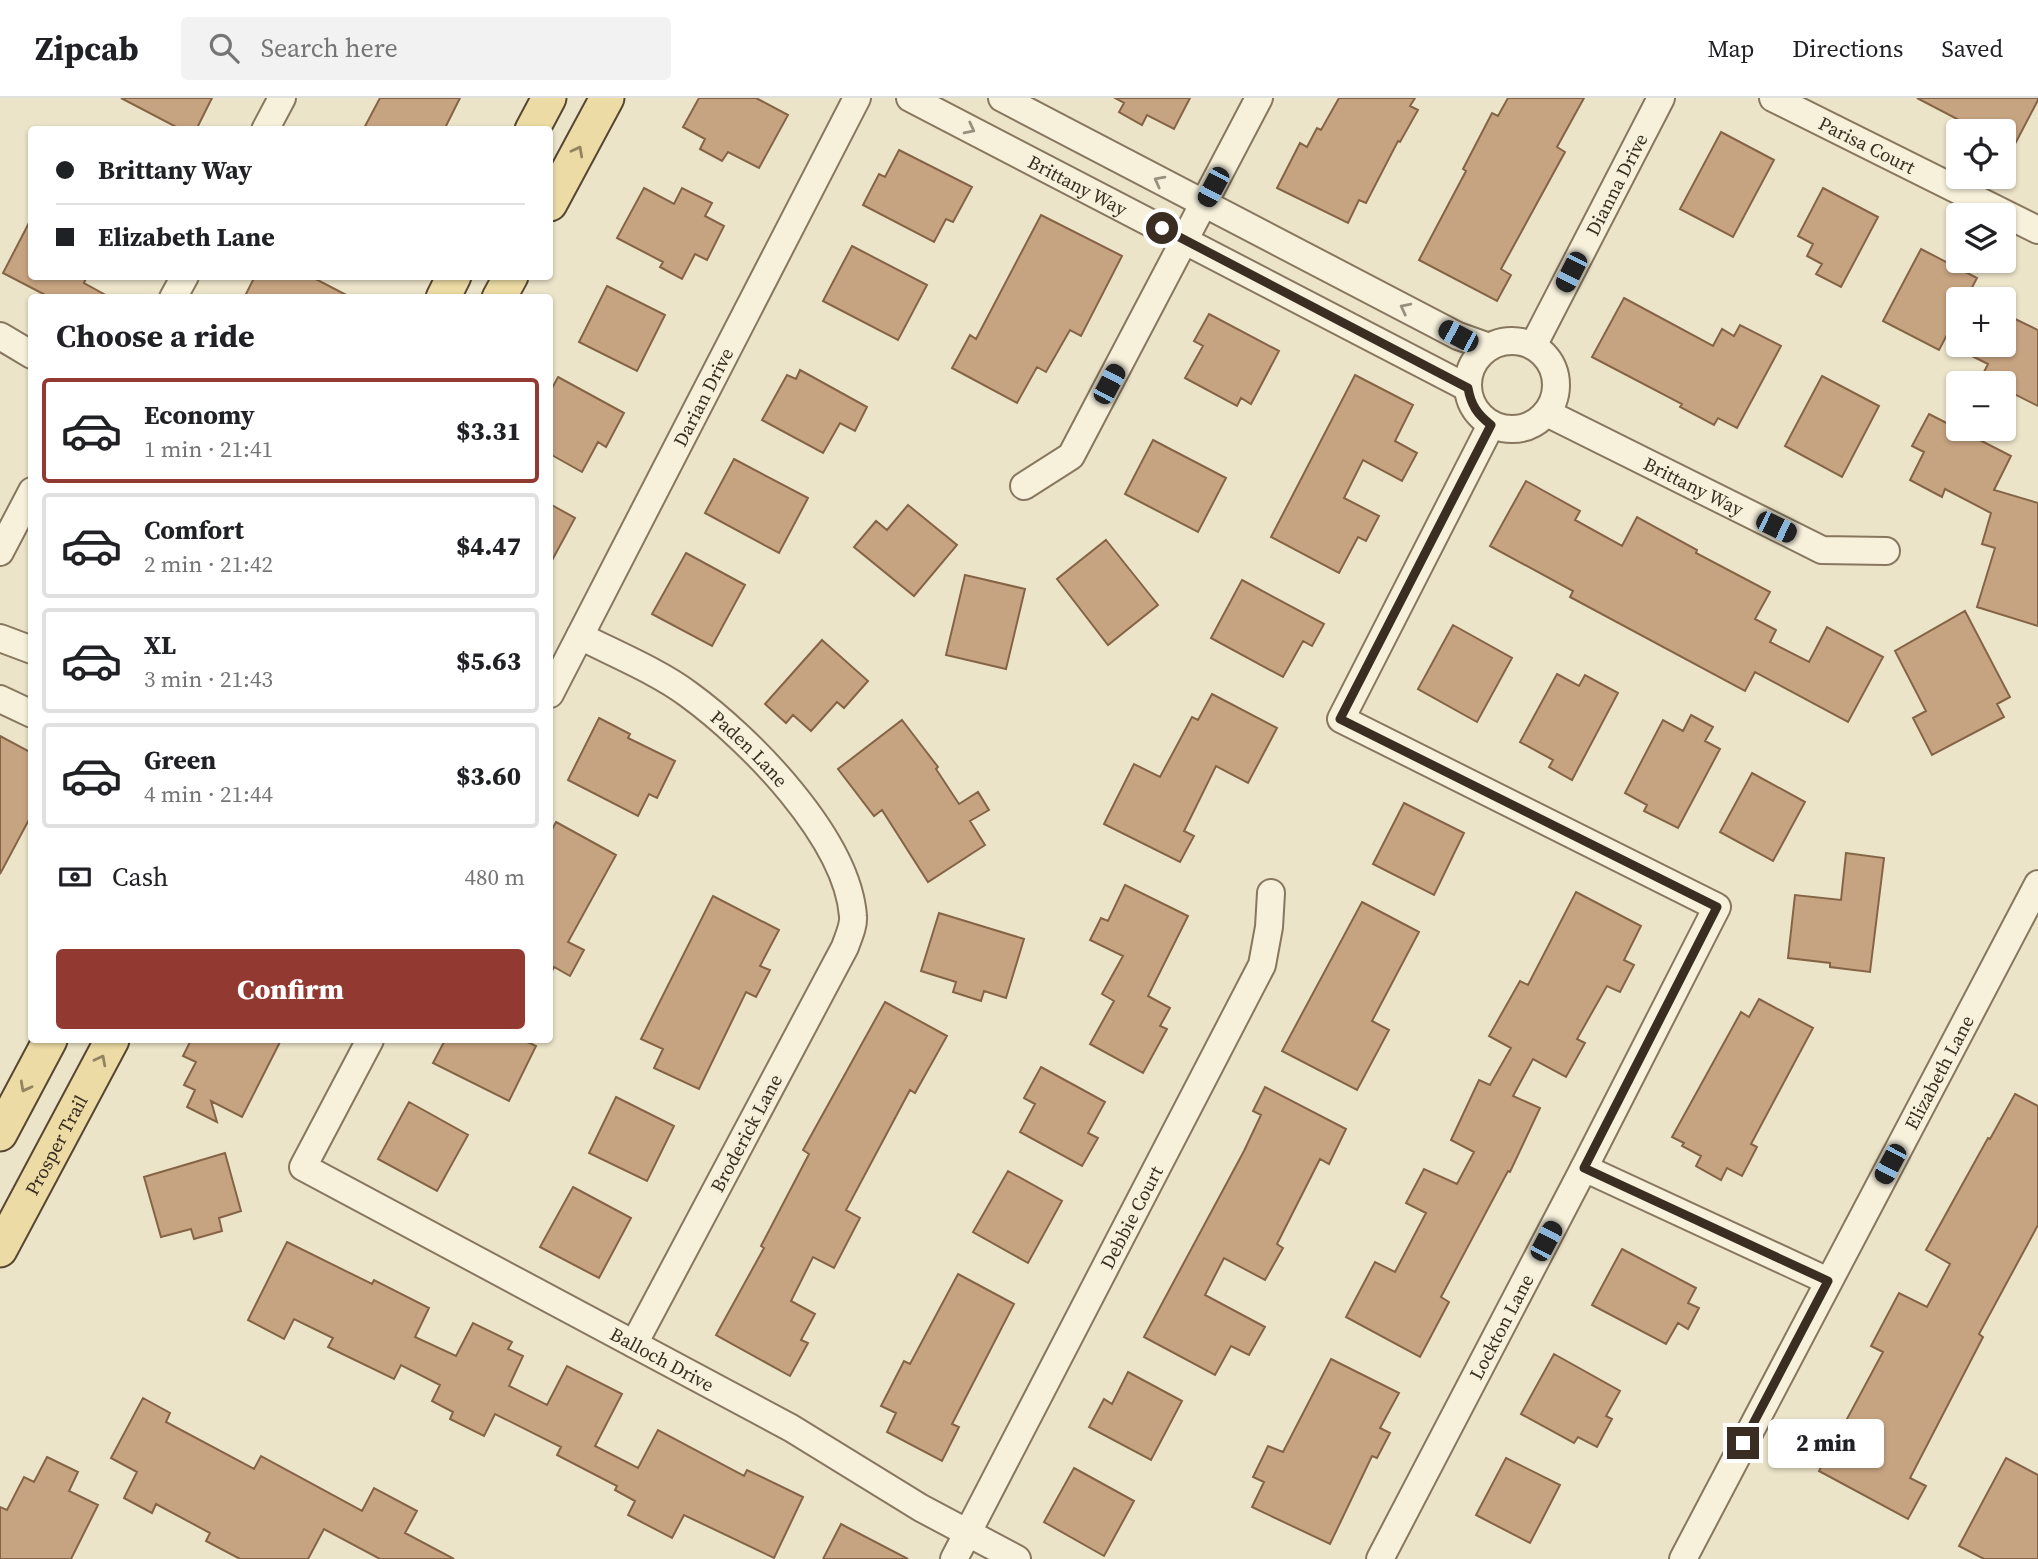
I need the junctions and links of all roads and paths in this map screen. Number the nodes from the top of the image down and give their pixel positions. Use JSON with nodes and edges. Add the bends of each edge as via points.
{"nodes":[{"id":1,"x":282,"y":98,"type":"edge"},
{"id":2,"x":549,"y":98,"type":"edge"},
{"id":3,"x":607,"y":98,"type":"edge"},
{"id":4,"x":857,"y":98,"type":"edge"},
{"id":5,"x":910,"y":98,"type":"edge"},
{"id":6,"x":1002,"y":98,"type":"edge"},
{"id":7,"x":1259,"y":98,"type":"edge"},
{"id":8,"x":1661,"y":98,"type":"edge"},
{"id":9,"x":1773,"y":98,"type":"edge"},
{"id":10,"x":267,"y":126,"type":"edge"},
{"id":11,"x":534,"y":126,"type":"edge"},
{"id":12,"x":553,"y":199,"type":"edge"},
{"id":13,"x":1203,"y":204,"type":"junction"},
{"id":14,"x":2038,"y":230,"type":"edge"},
{"id":15,"x":1185,"y":240,"type":"junction"},
{"id":16,"x":0,"y":336,"type":"edge"},
{"id":17,"x":1533,"y":346,"type":"junction"},
{"id":18,"x":1489,"y":347,"type":"junction"},
{"id":19,"x":28,"y":353,"type":"edge"},
{"id":20,"x":1468,"y":388,"type":"junction"},
{"id":21,"x":1547,"y":413,"type":"junction"},
{"id":22,"x":1491,"y":425,"type":"junction"},
{"id":23,"x":1024,"y":486,"type":"dead end"},
{"id":24,"x":28,"y":499,"type":"edge"},
{"id":25,"x":1886,"y":551,"type":"dead end"},
{"id":26,"x":0,"y":552,"type":"edge"},
{"id":27,"x":580,"y":636,"type":"junction"},
{"id":28,"x":0,"y":638,"type":"edge"},
{"id":29,"x":28,"y":648,"type":"edge"},
{"id":30,"x":553,"y":688,"type":"edge"},
{"id":31,"x":0,"y":699,"type":"edge"},
{"id":32,"x":28,"y":711,"type":"edge"},
{"id":33,"x":2038,"y":884,"type":"edge"},
{"id":34,"x":1271,"y":893,"type":"dead end"},
{"id":35,"x":854,"y":920,"type":"joint"},
{"id":36,"x":48,"y":1043,"type":"edge"},
{"id":37,"x":110,"y":1043,"type":"edge"},
{"id":38,"x":368,"y":1043,"type":"edge"},
{"id":39,"x":0,"y":1134,"type":"edge"},
{"id":40,"x":1584,"y":1168,"type":"junction"},
{"id":41,"x":0,"y":1250,"type":"edge"},
{"id":42,"x":1828,"y":1281,"type":"junction"},
{"id":43,"x":634,"y":1344,"type":"junction"},
{"id":44,"x":968,"y":1533,"type":"junction"},
{"id":45,"x":954,"y":1559,"type":"edge"},
{"id":46,"x":1017,"y":1559,"type":"edge"},
{"id":47,"x":1380,"y":1559,"type":"edge"},
{"id":48,"x":1683,"y":1559,"type":"edge"}],
"edges":[{"from":1,"to":10,"type":"street"},
{"from":2,"to":11,"type":"main road"},
{"from":12,"to":3,"type":"main road","one_way":true},
{"from":4,"to":27,"type":"street","name":"Darian Drive"},
{"from":5,"to":15,"type":"street","name":"Brittany Way","one_way":true},
{"from":13,"to":6,"type":"street","one_way":true},
{"from":7,"to":13,"type":"street"},
{"from":8,"to":17,"type":"street","name":"Dianna Drive"},
{"from":9,"to":14,"type":"street","name":"Parisa Court"},
{"from":13,"to":15,"type":"street"},
{"from":18,"to":13,"type":"street","one_way":true,"via":[[1458,336]]},
{"from":15,"to":20,"type":"street","name":"Brittany Way"},
{"from":15,"to":23,"type":"street","via":[[1072,456]]},
{"from":16,"to":19,"type":"street"},
{"from":17,"to":18,"type":"street","via":[[1518,341]]},
{"from":17,"to":21,"type":"street","via":[[1553,369],[1554,399]]},
{"from":18,"to":20,"type":"street","via":[[1470,371]]},
{"from":20,"to":22,"type":"street","via":[[1479,415]]},
{"from":21,"to":22,"type":"street","via":[[1521,429]]},
{"from":21,"to":25,"type":"street","name":"Brittany Way","via":[[1822,550]]},
{"from":22,"to":40,"type":"street","name":"Lockton Lane","via":[[1340,719],[1717,907]]},
{"from":24,"to":26,"type":"street"},
{"from":27,"to":30,"type":"street","name":"Darian Drive"},
{"from":27,"to":35,"type":"street","name":"Paden Lane","via":[[687,692],[754,751],[812,820],[834,856],[848,886]]},
{"from":28,"to":29,"type":"street"},
{"from":31,"to":32,"type":"street"},
{"from":33,"to":42,"type":"street","name":"Elizabeth Lane"},
{"from":34,"to":44,"type":"street","name":"Debbie Court","via":[[1262,965]]},
{"from":35,"to":43,"type":"street","name":"Broderick Lane","via":[[845,947]]},
{"from":36,"to":39,"type":"main road","one_way":true},
{"from":41,"to":37,"type":"main road","name":"Prosper Trail","one_way":true},
{"from":38,"to":43,"type":"street","name":"Balloch Drive","via":[[303,1167]]},
{"from":40,"to":42,"type":"street"},
{"from":40,"to":47,"type":"street","name":"Lockton Lane"},
{"from":42,"to":48,"type":"street","name":"Elizabeth Lane"},
{"from":43,"to":44,"type":"street","name":"Balloch Drive","via":[[791,1428]]},
{"from":44,"to":45,"type":"street","name":"Debbie Court"},
{"from":44,"to":46,"type":"street","name":"Balloch Drive"}]}
